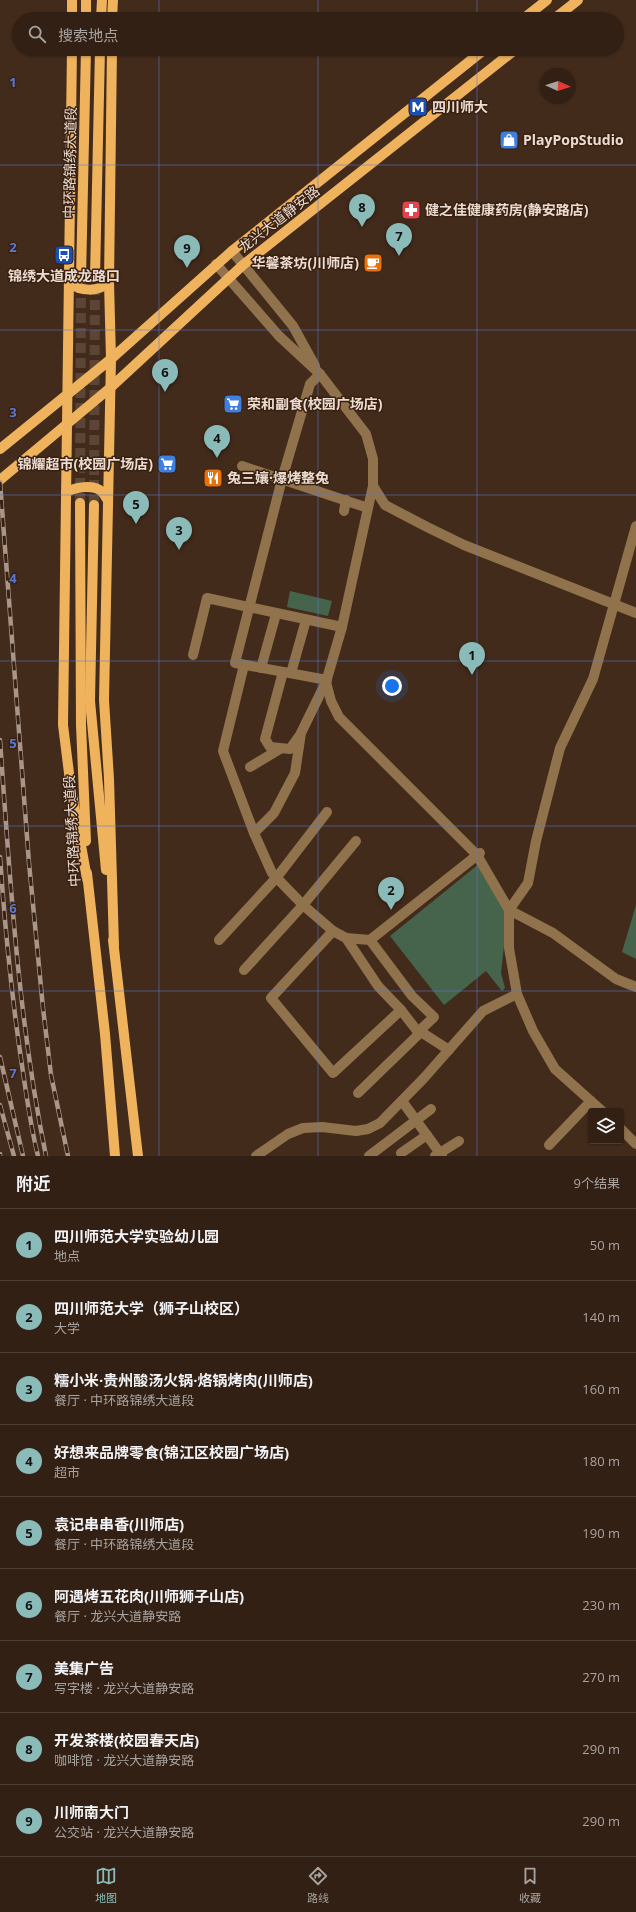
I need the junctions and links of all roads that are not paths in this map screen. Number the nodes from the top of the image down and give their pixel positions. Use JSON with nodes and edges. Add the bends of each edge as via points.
{"nodes":[{"id":1,"x":72,"y":0,"type":"edge"},
{"id":2,"x":86,"y":0,"type":"edge"},
{"id":3,"x":102,"y":0,"type":"edge"},
{"id":4,"x":112,"y":0,"type":"edge"},
{"id":5,"x":547,"y":0,"type":"edge"},
{"id":6,"x":578,"y":0,"type":"edge"},
{"id":7,"x":72,"y":12,"type":"edge"},
{"id":8,"x":86,"y":12,"type":"edge"},
{"id":9,"x":101,"y":12,"type":"edge"},
{"id":10,"x":112,"y":12,"type":"edge"},
{"id":11,"x":532,"y":12,"type":"edge"},
{"id":12,"x":563,"y":12,"type":"edge"},
{"id":13,"x":72,"y":56,"type":"edge"},
{"id":14,"x":86,"y":56,"type":"edge"},
{"id":15,"x":100,"y":56,"type":"edge"},
{"id":16,"x":112,"y":56,"type":"edge"},
{"id":17,"x":476,"y":56,"type":"edge"},
{"id":18,"x":507,"y":56,"type":"edge"},
{"id":19,"x":232,"y":251,"type":"junction"},
{"id":20,"x":216,"y":264,"type":"junction"},
{"id":21,"x":243,"y":265,"type":"junction"},
{"id":22,"x":95,"y":277,"type":"tunnel mouth"},
{"id":23,"x":228,"y":277,"type":"junction"},
{"id":24,"x":81,"y":278,"type":"tunnel mouth"},
{"id":25,"x":109,"y":282,"type":"junction"},
{"id":26,"x":69,"y":283,"type":"junction"},
{"id":27,"x":111,"y":359,"type":"junction"},
{"id":28,"x":320,"y":374,"type":"junction"},
{"id":29,"x":110,"y":388,"type":"junction"},
{"id":30,"x":68,"y":394,"type":"junction"},
{"id":31,"x":68,"y":422,"type":"junction"},
{"id":32,"x":0,"y":449,"type":"edge"},
{"id":33,"x":242,"y":466,"type":"dead end"},
{"id":34,"x":282,"y":479,"type":"junction"},
{"id":35,"x":0,"y":480,"type":"edge"},
{"id":36,"x":373,"y":486,"type":"junction"},
{"id":37,"x":66,"y":493,"type":"junction"},
{"id":38,"x":107,"y":500,"type":"junction"},
{"id":39,"x":346,"y":500,"type":"junction"},
{"id":40,"x":80,"y":504,"type":"tunnel mouth"},
{"id":41,"x":94,"y":505,"type":"tunnel mouth"},
{"id":42,"x":368,"y":508,"type":"junction"},
{"id":43,"x":344,"y":511,"type":"dead end"},
{"id":44,"x":636,"y":526,"type":"edge"},
{"id":45,"x":615,"y":606,"type":"junction"},
{"id":46,"x":249,"y":607,"type":"junction"},
{"id":47,"x":636,"y":613,"type":"edge"},
{"id":48,"x":276,"y":614,"type":"junction"},
{"id":49,"x":306,"y":620,"type":"junction"},
{"id":50,"x":342,"y":627,"type":"junction"},
{"id":51,"x":193,"y":655,"type":"dead end"},
{"id":52,"x":244,"y":665,"type":"junction"},
{"id":53,"x":260,"y":668,"type":"junction"},
{"id":54,"x":287,"y":673,"type":"junction"},
{"id":55,"x":326,"y":681,"type":"junction"},
{"id":56,"x":301,"y":733,"type":"junction"},
{"id":57,"x":265,"y":739,"type":"junction"},
{"id":58,"x":280,"y":749,"type":"junction"},
{"id":59,"x":266,"y":757,"type":"junction"},
{"id":60,"x":250,"y":767,"type":"dead end"},
{"id":61,"x":327,"y":812,"type":"dead end"},
{"id":62,"x":254,"y":833,"type":"junction"},
{"id":63,"x":356,"y":841,"type":"dead end"},
{"id":64,"x":478,"y":854,"type":"junction"},
{"id":65,"x":277,"y":877,"type":"junction"},
{"id":66,"x":87,"y":879,"type":"junction"},
{"id":67,"x":302,"y":905,"type":"junction"},
{"id":68,"x":508,"y":910,"type":"junction"},
{"id":69,"x":333,"y":930,"type":"junction"},
{"id":70,"x":346,"y":938,"type":"junction"},
{"id":71,"x":219,"y":940,"type":"dead end"},
{"id":72,"x":370,"y":940,"type":"junction"},
{"id":73,"x":114,"y":946,"type":"junction"},
{"id":74,"x":244,"y":970,"type":"dead end"},
{"id":75,"x":636,"y":987,"type":"edge"},
{"id":76,"x":518,"y":994,"type":"junction"},
{"id":77,"x":401,"y":1010,"type":"junction"},
{"id":78,"x":420,"y":1032,"type":"junction"},
{"id":79,"x":449,"y":1050,"type":"junction"},
{"id":80,"x":358,"y":1093,"type":"dead end"},
{"id":81,"x":402,"y":1101,"type":"junction"},
{"id":82,"x":591,"y":1101,"type":"junction"},
{"id":83,"x":599,"y":1108,"type":"edge"},
{"id":84,"x":431,"y":1109,"type":"dead end"},
{"id":85,"x":416,"y":1120,"type":"junction"},
{"id":86,"x":624,"y":1132,"type":"edge"},
{"id":87,"x":427,"y":1135,"type":"junction"},
{"id":88,"x":460,"y":1141,"type":"dead end"},
{"id":89,"x":636,"y":1144,"type":"edge"},
{"id":90,"x":549,"y":1145,"type":"dead end"},
{"id":91,"x":401,"y":1153,"type":"dead end"},
{"id":92,"x":438,"y":1155,"type":"edge"},
{"id":93,"x":115,"y":1156,"type":"edge"},
{"id":94,"x":138,"y":1156,"type":"edge"},
{"id":95,"x":256,"y":1156,"type":"edge"},
{"id":96,"x":369,"y":1156,"type":"edge"}],
"edges":[{"from":1,"to":7,"type":"main road"},
{"from":2,"to":8,"type":"main road"},
{"from":3,"to":9,"type":"main road"},
{"from":4,"to":10,"type":"main road"},
{"from":5,"to":11,"type":"main road"},
{"from":6,"to":12,"type":"main road"},
{"from":13,"to":26,"type":"main road"},
{"from":14,"to":24,"type":"main road","name":"中环路锦绣大道段"},
{"from":15,"to":22,"type":"main road","name":"中环路锦绣大道段"},
{"from":16,"to":25,"type":"main road"},
{"from":17,"to":19,"type":"main road","name":"龙兴大道静安路"},
{"from":18,"to":21,"type":"main road","name":"龙兴大道静安路"},
{"from":19,"to":20,"type":"main road","name":"龙兴大道静安路"},
{"from":19,"to":21,"type":"street"},
{"from":20,"to":23,"type":"street"},
{"from":20,"to":27,"type":"main road","name":"龙兴大道静安路"},
{"from":21,"to":23,"type":"main road","name":"龙兴大道静安路"},
{"from":21,"to":28,"type":"street","via":[[293,326]]},
{"from":23,"to":28,"type":"street","via":[[279,336]]},
{"from":23,"to":29,"type":"main road","name":"龙兴大道静安路"},
{"from":25,"to":26,"type":"main road","via":[[105,286],[90,290],[76,288]]},
{"from":25,"to":27,"type":"main road"},
{"from":26,"to":30,"type":"main road"},
{"from":27,"to":29,"type":"main road"},
{"from":27,"to":30,"type":"main road","name":"龙兴大道静安路"},
{"from":28,"to":34,"type":"street","via":[[310,384]]},
{"from":28,"to":36,"type":"street","via":[[366,434],[373,459]]},
{"from":29,"to":31,"type":"main road","name":"龙兴大道静安路"},
{"from":29,"to":38,"type":"main road"},
{"from":30,"to":31,"type":"main road"},
{"from":30,"to":32,"type":"main road","name":"龙兴大道静安路"},
{"from":31,"to":35,"type":"main road","name":"龙兴大道静安路"},
{"from":31,"to":37,"type":"main road"},
{"from":33,"to":34,"type":"street"},
{"from":34,"to":39,"type":"street"},
{"from":34,"to":46,"type":"street"},
{"from":36,"to":42,"type":"street"},
{"from":36,"to":45,"type":"street","via":[[385,505],[427,527],[464,545]]},
{"from":37,"to":38,"type":"main road","via":[[76,488],[92,488],[101,491]]},
{"from":37,"to":66,"type":"main road","via":[[63,725]]},
{"from":38,"to":73,"type":"main road","via":[[104,700]]},
{"from":39,"to":42,"type":"street"},
{"from":39,"to":43,"type":"street"},
{"from":40,"to":66,"type":"main road","name":"中环路锦绣大道段","via":[[81,725]]},
{"from":41,"to":73,"type":"main road","name":"中环路锦绣大道段","via":[[90,701]]},
{"from":42,"to":50,"type":"street"},
{"from":44,"to":45,"type":"street"},
{"from":45,"to":47,"type":"street"},
{"from":45,"to":68,"type":"street","via":[[593,679],[560,748],[528,883]]},
{"from":46,"to":48,"type":"street"},
{"from":46,"to":51,"type":"street","via":[[207,598]]},
{"from":46,"to":52,"type":"street","via":[[235,663]]},
{"from":48,"to":49,"type":"street"},
{"from":48,"to":53,"type":"street"},
{"from":49,"to":50,"type":"street"},
{"from":49,"to":54,"type":"street"},
{"from":50,"to":55,"type":"street"},
{"from":52,"to":53,"type":"street"},
{"from":52,"to":62,"type":"street","via":[[223,751]]},
{"from":53,"to":54,"type":"street"},
{"from":54,"to":55,"type":"street"},
{"from":54,"to":57,"type":"street"},
{"from":55,"to":56,"type":"street"},
{"from":55,"to":64,"type":"street","via":[[331,701],[339,717]]},
{"from":56,"to":58,"type":"street","via":[[290,749]]},
{"from":56,"to":62,"type":"street","via":[[295,773],[274,813]]},
{"from":57,"to":58,"type":"street","via":[[270,747]]},
{"from":57,"to":59,"type":"street"},
{"from":58,"to":59,"type":"street"},
{"from":59,"to":60,"type":"street"},
{"from":61,"to":65,"type":"street"},
{"from":62,"to":65,"type":"street","via":[[272,873]]},
{"from":63,"to":67,"type":"street"},
{"from":64,"to":68,"type":"street"},
{"from":64,"to":72,"type":"street"},
{"from":65,"to":67,"type":"street"},
{"from":65,"to":71,"type":"street"},
{"from":66,"to":93,"type":"main road","name":"中环路锦绣大道段","via":[[105,1034]]},
{"from":67,"to":69,"type":"street"},
{"from":67,"to":74,"type":"street"},
{"from":68,"to":75,"type":"street","via":[[553,933],[616,979]]},
{"from":68,"to":76,"type":"street","via":[[509,948]]},
{"from":69,"to":70,"type":"street"},
{"from":69,"to":77,"type":"street","via":[[271,998],[333,1073]]},
{"from":70,"to":72,"type":"street"},
{"from":70,"to":77,"type":"street","via":[[378,986]]},
{"from":72,"to":78,"type":"street","via":[[412,996],[434,1017]]},
{"from":73,"to":94,"type":"main road","name":"中环路锦绣大道段"},
{"from":76,"to":79,"type":"street","via":[[483,1011]]},
{"from":76,"to":82,"type":"street","via":[[533,1031],[555,1069]]},
{"from":77,"to":78,"type":"street"},
{"from":78,"to":79,"type":"street"},
{"from":78,"to":80,"type":"street"},
{"from":79,"to":81,"type":"street"},
{"from":81,"to":85,"type":"street"},
{"from":81,"to":95,"type":"street","via":[[380,1122],[368,1129],[356,1131],[303,1128],[288,1134]]},
{"from":82,"to":83,"type":"street"},
{"from":82,"to":90,"type":"street"},
{"from":84,"to":85,"type":"street"},
{"from":85,"to":87,"type":"street"},
{"from":85,"to":96,"type":"street"},
{"from":86,"to":89,"type":"street"},
{"from":87,"to":91,"type":"street"},
{"from":87,"to":92,"type":"street"},
{"from":88,"to":92,"type":"street"}]}
